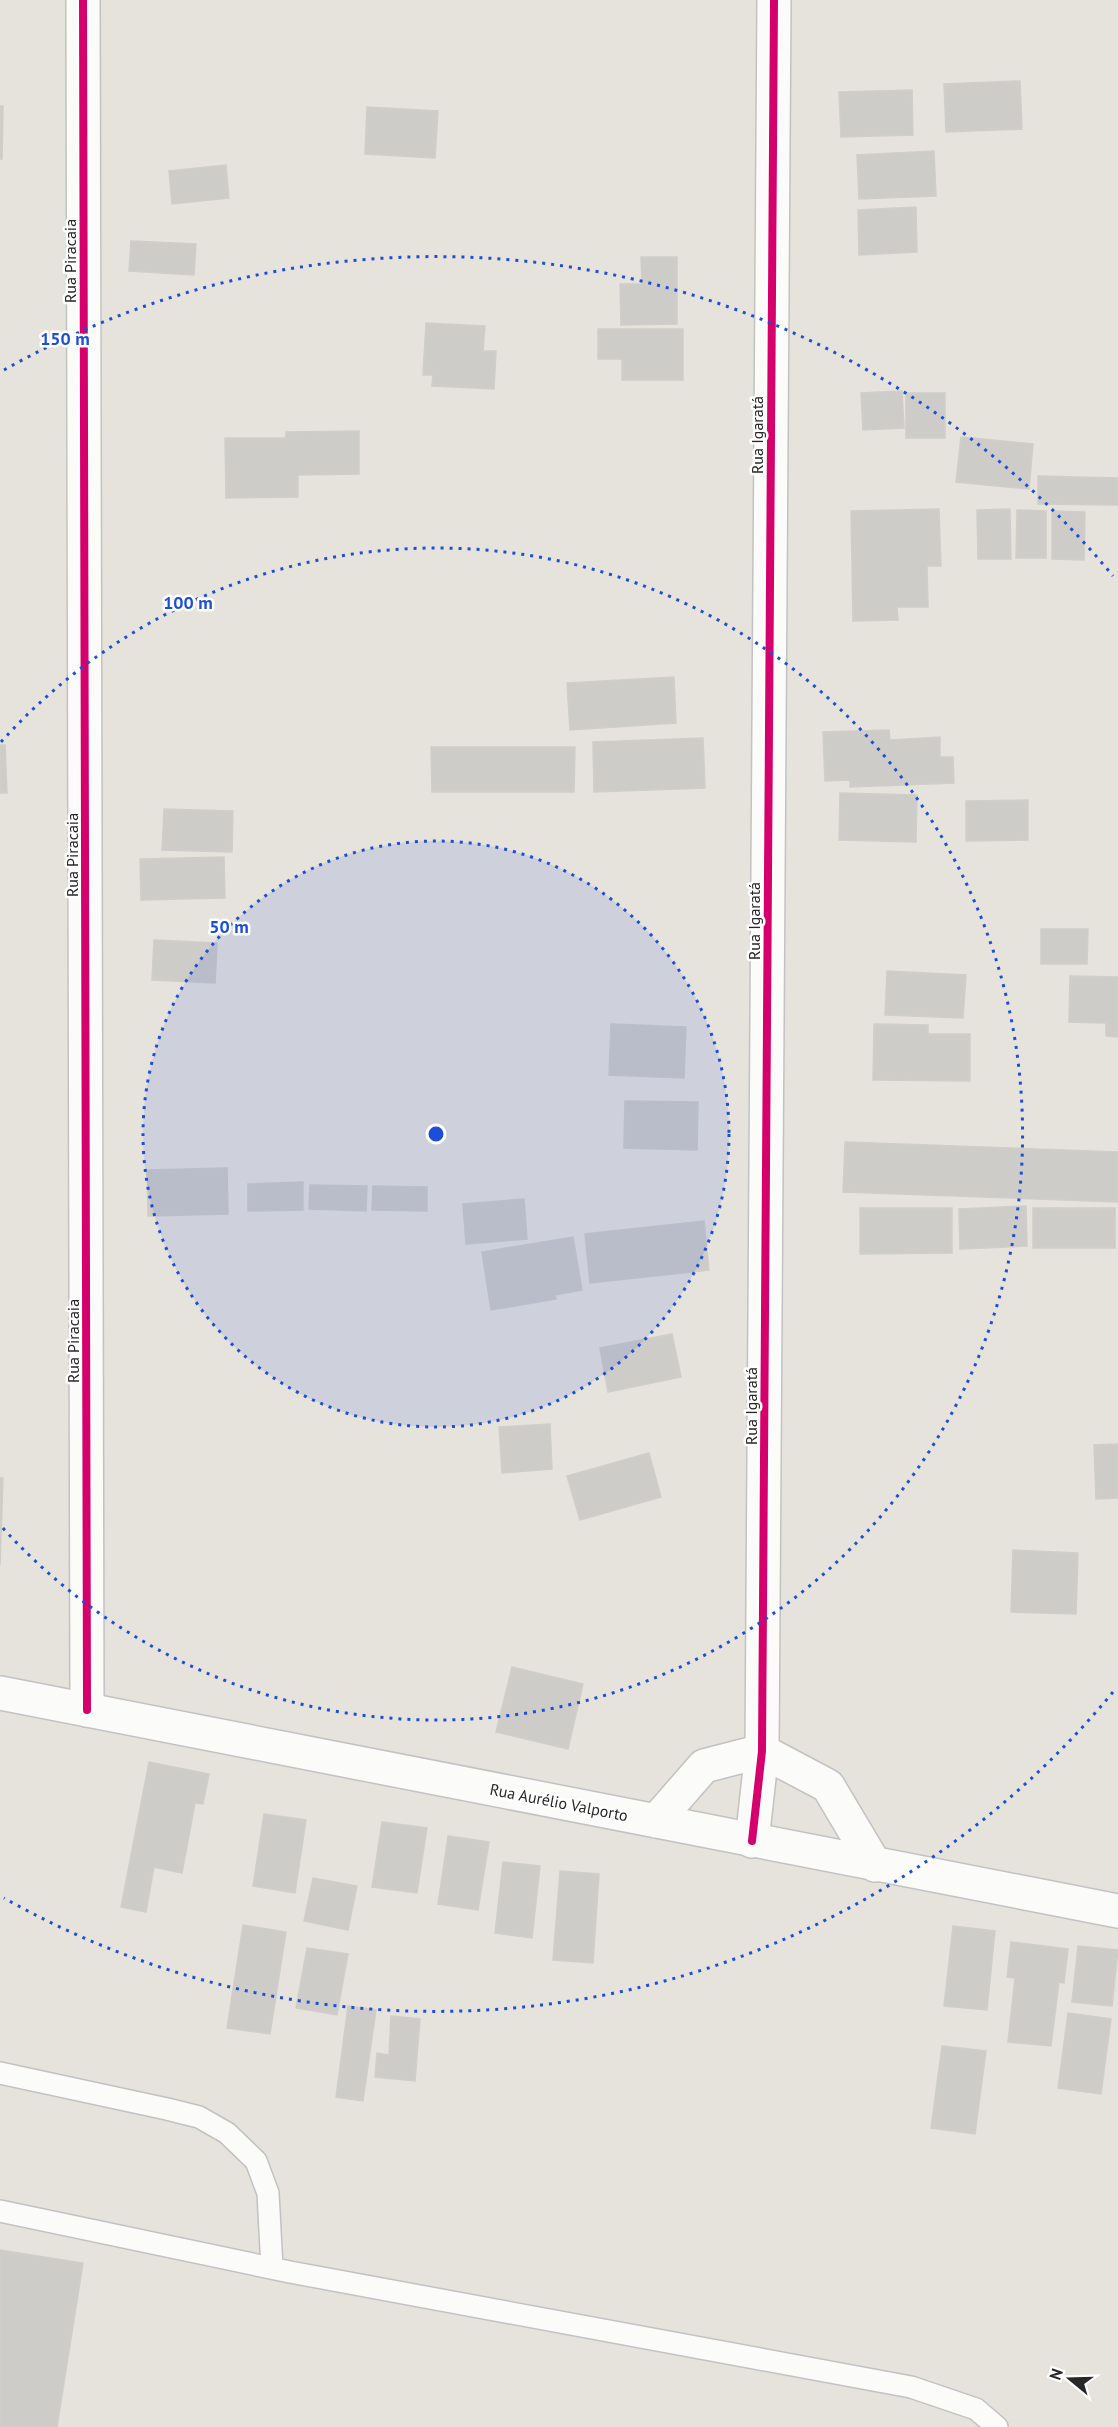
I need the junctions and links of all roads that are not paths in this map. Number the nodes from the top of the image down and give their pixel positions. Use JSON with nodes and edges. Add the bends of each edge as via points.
{"nodes":[{"id":1,"x":83,"y":0,"type":"edge"},
{"id":2,"x":774,"y":0,"type":"edge"},
{"id":3,"x":0,"y":1693,"type":"edge"},
{"id":4,"x":87,"y":1710,"type":"junction"},
{"id":5,"x":762,"y":1751,"type":"junction"},
{"id":6,"x":656,"y":1821,"type":"junction"},
{"id":7,"x":752,"y":1841,"type":"junction"},
{"id":8,"x":875,"y":1864,"type":"junction"},
{"id":9,"x":1118,"y":1911,"type":"edge"},
{"id":10,"x":0,"y":2073,"type":"edge"},
{"id":11,"x":0,"y":2211,"type":"edge"},
{"id":12,"x":272,"y":2268,"type":"junction"},
{"id":13,"x":997,"y":2427,"type":"edge"}],
"edges":[{"from":1,"to":4,"type":"street","name":"Rua Piracaia"},
{"from":2,"to":5,"type":"street","name":"Rua Igaratá"},
{"from":3,"to":4,"type":"street","name":"Rua Aurélio Valporto"},
{"from":4,"to":6,"type":"street","name":"Rua Aurélio Valporto"},
{"from":5,"to":6,"type":"street","via":[[704,1766]]},
{"from":5,"to":7,"type":"street","name":"Rua Igaratá"},
{"from":5,"to":8,"type":"street","via":[[828,1786]]},
{"from":6,"to":7,"type":"street","name":"Rua Aurélio Valporto"},
{"from":7,"to":8,"type":"street","name":"Rua Aurélio Valporto"},
{"from":8,"to":9,"type":"street","name":"Rua Aurélio Valporto"},
{"from":10,"to":12,"type":"lane","via":[[199,2117],[227,2133],[256,2161],[268,2193]]},
{"from":11,"to":12,"type":"lane"},
{"from":12,"to":13,"type":"lane","via":[[911,2387],[976,2409]]}]}
